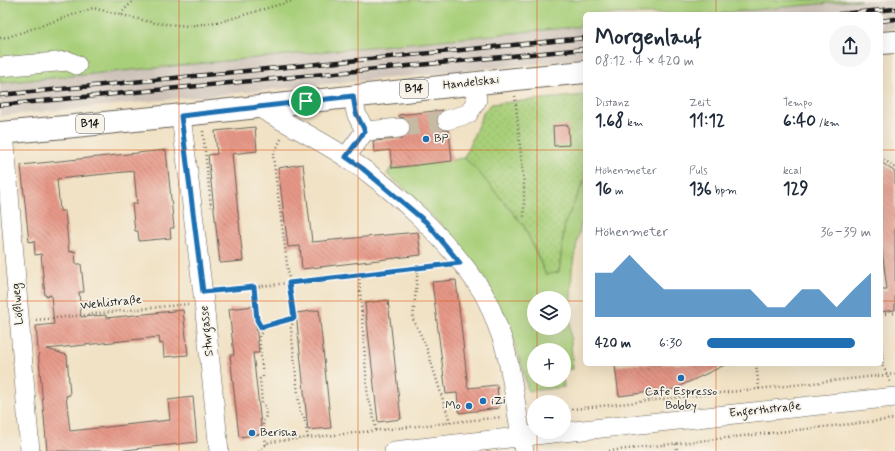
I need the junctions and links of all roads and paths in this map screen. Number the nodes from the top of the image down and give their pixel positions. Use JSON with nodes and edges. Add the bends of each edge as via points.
{"nodes":[{"id":1,"x":134,"y":0,"type":"edge"},
{"id":2,"x":295,"y":0,"type":"edge"},
{"id":3,"x":120,"y":14,"type":"junction"},
{"id":4,"x":0,"y":38,"type":"edge"},
{"id":5,"x":895,"y":42,"type":"edge"},
{"id":6,"x":883,"y":43,"type":"edge"},
{"id":7,"x":77,"y":65,"type":"dead end"},
{"id":8,"x":0,"y":67,"type":"edge"},
{"id":9,"x":583,"y":72,"type":"edge"},
{"id":10,"x":513,"y":79,"type":"junction"},
{"id":11,"x":474,"y":82,"type":"junction"},
{"id":12,"x":353,"y":96,"type":"junction"},
{"id":13,"x":258,"y":107,"type":"junction"},
{"id":14,"x":181,"y":116,"type":"junction"},
{"id":15,"x":448,"y":120,"type":"tunnel mouth"},
{"id":16,"x":202,"y":128,"type":"dead end"},
{"id":17,"x":400,"y":128,"type":"tunnel mouth"},
{"id":18,"x":365,"y":131,"type":"junction"},
{"id":19,"x":2,"y":133,"type":"edge"},
{"id":20,"x":280,"y":140,"type":"dead end"},
{"id":21,"x":346,"y":157,"type":"junction"},
{"id":22,"x":883,"y":159,"type":"edge"},
{"id":23,"x":895,"y":168,"type":"edge"},
{"id":24,"x":211,"y":213,"type":"dead end"},
{"id":25,"x":524,"y":217,"type":"dead end"},
{"id":26,"x":443,"y":259,"type":"dead end"},
{"id":27,"x":418,"y":268,"type":"junction"},
{"id":28,"x":359,"y":275,"type":"junction"},
{"id":29,"x":289,"y":283,"type":"junction"},
{"id":30,"x":254,"y":287,"type":"junction"},
{"id":31,"x":213,"y":294,"type":"junction"},
{"id":32,"x":894,"y":313,"type":"edge"},
{"id":33,"x":883,"y":314,"type":"edge"},
{"id":34,"x":294,"y":318,"type":"junction"},
{"id":35,"x":20,"y":321,"type":"junction"},
{"id":36,"x":261,"y":327,"type":"junction"},
{"id":37,"x":756,"y":366,"type":"edge"},
{"id":38,"x":883,"y":366,"type":"edge"},
{"id":39,"x":895,"y":374,"type":"edge"},
{"id":40,"x":887,"y":375,"type":"junction"},
{"id":41,"x":759,"y":389,"type":"junction"},
{"id":42,"x":894,"y":391,"type":"edge"},
{"id":43,"x":571,"y":409,"type":"edge"},
{"id":44,"x":519,"y":415,"type":"junction"},
{"id":45,"x":895,"y":419,"type":"edge"},
{"id":46,"x":450,"y":422,"type":"junction"},
{"id":47,"x":376,"y":430,"type":"junction"},
{"id":48,"x":571,"y":431,"type":"edge"},
{"id":49,"x":308,"y":438,"type":"junction"},
{"id":50,"x":540,"y":439,"type":"edge"},
{"id":51,"x":523,"y":444,"type":"edge"},
{"id":52,"x":676,"y":444,"type":"junction"},
{"id":53,"x":266,"y":445,"type":"junction"},
{"id":54,"x":30,"y":451,"type":"edge"},
{"id":55,"x":219,"y":451,"type":"edge"},
{"id":56,"x":259,"y":451,"type":"edge"},
{"id":57,"x":394,"y":451,"type":"edge"},
{"id":58,"x":609,"y":451,"type":"edge"},
{"id":59,"x":677,"y":451,"type":"edge"}],
"edges":[{"from":1,"to":3,"type":"path"},
{"from":2,"to":3,"type":"path","via":[[223,21],[189,26],[155,23]]},
{"from":3,"to":4,"type":"path","via":[[93,8]]},
{"from":5,"to":6,"type":"main road"},
{"from":7,"to":8,"type":"street","via":[[68,61]]},
{"from":9,"to":10,"type":"main road","name":"Handelskai","number":"B14"},
{"from":10,"to":11,"type":"main road","name":"Handelskai","number":"B14"},
{"from":10,"to":25,"type":"path","via":[[524,185]]},
{"from":11,"to":12,"type":"main road","name":"Handelskai","number":"B14"},
{"from":11,"to":15,"type":"street","via":[[477,100],[468,114]]},
{"from":12,"to":13,"type":"main road","name":"Handelskai","number":"B14"},
{"from":12,"to":18,"type":"street","via":[[356,113]]},
{"from":13,"to":14,"type":"main road","name":"Handelskai","number":"B14"},
{"from":13,"to":21,"type":"street"},
{"from":14,"to":19,"type":"main road","name":"Handelskai","number":"B14"},
{"from":14,"to":31,"type":"street","name":"Sturgasse"},
{"from":16,"to":24,"type":"path"},
{"from":17,"to":18,"type":"street"},
{"from":18,"to":21,"type":"street"},
{"from":19,"to":35,"type":"street","name":"Lößlweg"},
{"from":20,"to":29,"type":"path","via":[[273,156]]},
{"from":21,"to":44,"type":"street","via":[[426,222],[482,292],[503,341]]},
{"from":22,"to":23,"type":"path"},
{"from":26,"to":27,"type":"path","name":"Wehlistraße","via":[[448,265]]},
{"from":27,"to":28,"type":"path","name":"Wehlistraße"},
{"from":27,"to":46,"type":"path","via":[[413,319],[426,346]]},
{"from":28,"to":29,"type":"path","name":"Wehlistraße"},
{"from":28,"to":47,"type":"path","via":[[368,401]]},
{"from":29,"to":30,"type":"path","name":"Wehlistraße"},
{"from":29,"to":34,"type":"path"},
{"from":30,"to":31,"type":"path","name":"Wehlistraße"},
{"from":30,"to":36,"type":"path","via":[[257,320]]},
{"from":31,"to":35,"type":"path","name":"Wehlistraße"},
{"from":31,"to":55,"type":"street","name":"Sturgasse"},
{"from":32,"to":33,"type":"path"},
{"from":34,"to":36,"type":"path"},
{"from":34,"to":49,"type":"path","via":[[291,328],[300,413],[304,416]]},
{"from":35,"to":54,"type":"street","name":"Lößlweg"},
{"from":36,"to":53,"type":"path","via":[[262,332],[259,336],[263,377],[260,379],[262,404],[265,406],[266,416],[263,422]]},
{"from":37,"to":41,"type":"path"},
{"from":38,"to":40,"type":"path"},
{"from":39,"to":40,"type":"path"},
{"from":40,"to":41,"type":"path"},
{"from":40,"to":42,"type":"path"},
{"from":41,"to":43,"type":"path"},
{"from":42,"to":48,"type":"street","name":"Engerthstraße"},
{"from":44,"to":46,"type":"path"},
{"from":44,"to":51,"type":"street"},
{"from":45,"to":52,"type":"path"},
{"from":46,"to":47,"type":"path"},
{"from":47,"to":49,"type":"path"},
{"from":49,"to":53,"type":"path","via":[[269,442]]},
{"from":50,"to":51,"type":"street","name":"Engerthstraße"},
{"from":51,"to":57,"type":"street","name":"Engerthstraße"},
{"from":52,"to":58,"type":"path"},
{"from":52,"to":59,"type":"path"},
{"from":53,"to":56,"type":"path"}]}
